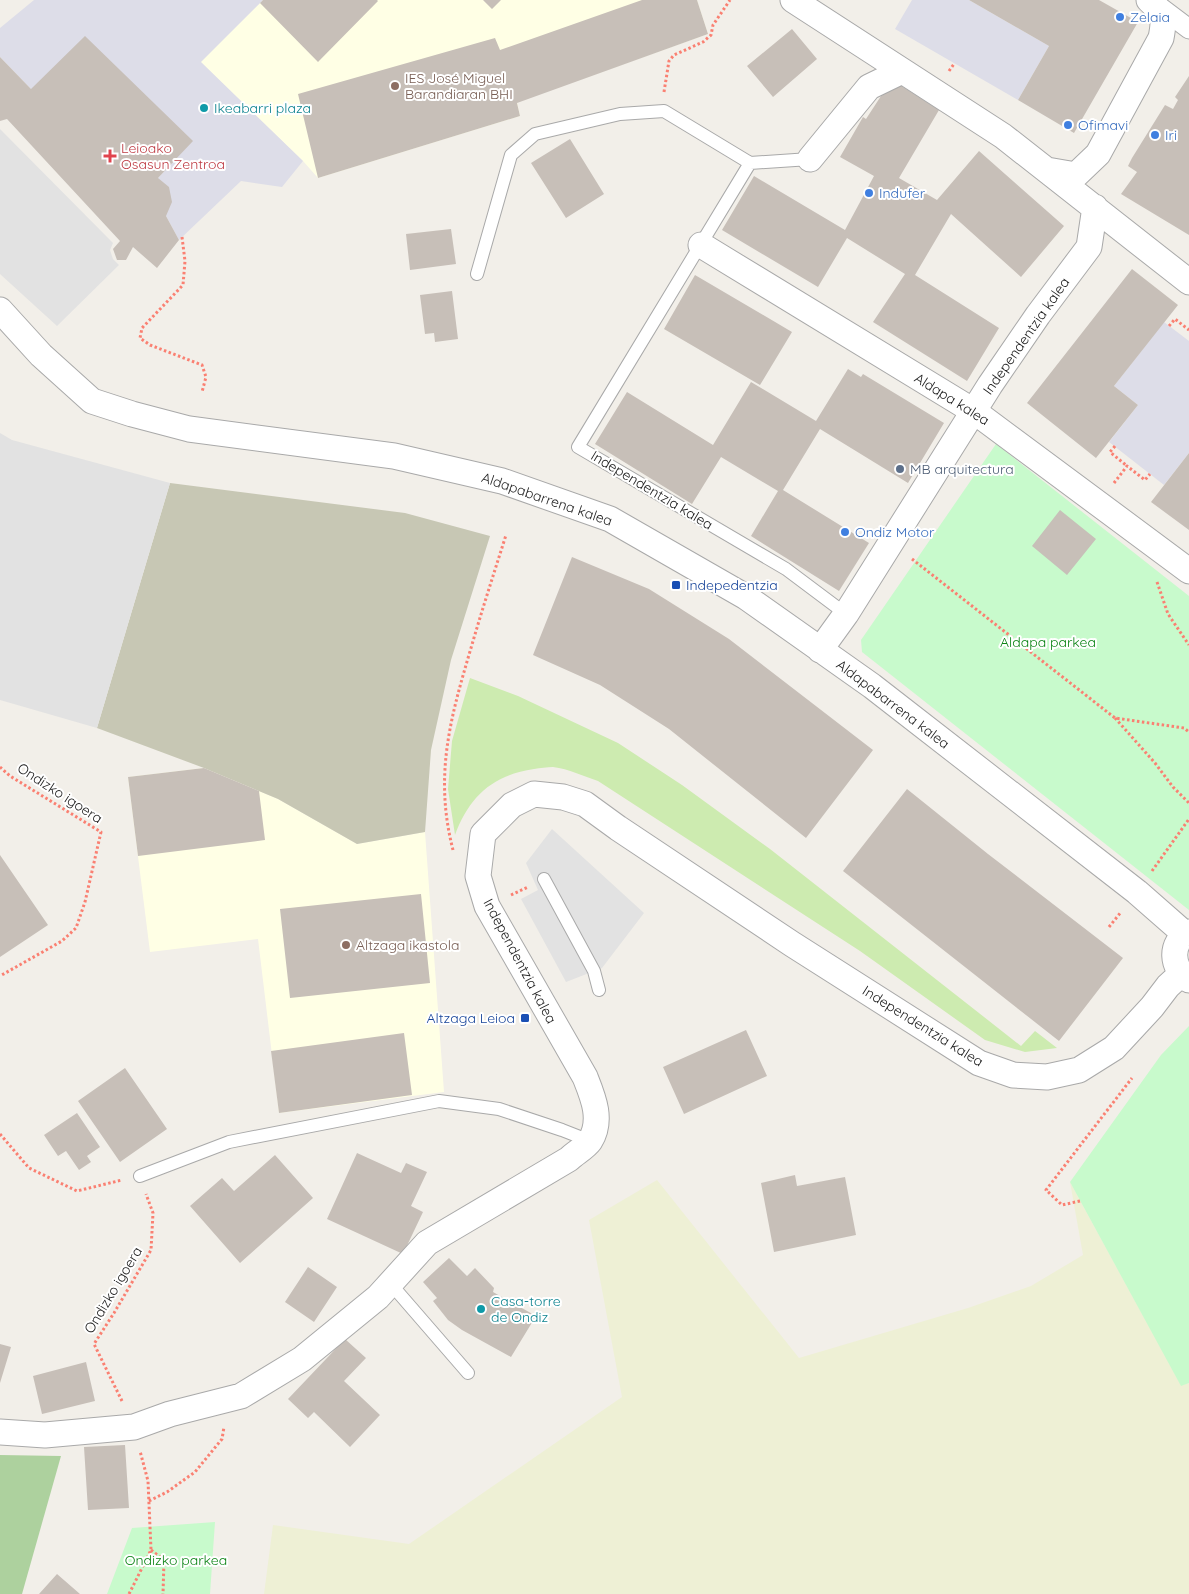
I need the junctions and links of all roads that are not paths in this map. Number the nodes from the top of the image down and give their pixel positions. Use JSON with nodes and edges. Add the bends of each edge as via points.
{"nodes":[{"id":1,"x":793,"y":0,"type":"edge"},
{"id":2,"x":1150,"y":0,"type":"edge"},
{"id":3,"x":1189,"y":29,"type":"edge"},
{"id":4,"x":902,"y":71,"type":"junction"},
{"id":5,"x":810,"y":159,"type":"joint"},
{"id":6,"x":750,"y":163,"type":"junction"},
{"id":7,"x":1047,"y":170,"type":"junction"},
{"id":8,"x":1096,"y":208,"type":"junction"},
{"id":9,"x":1131,"y":235,"type":"junction"},
{"id":10,"x":701,"y":245,"type":"junction"},
{"id":11,"x":1090,"y":247,"type":"junction"},
{"id":12,"x":477,"y":274,"type":"dead end"},
{"id":13,"x":1189,"y":282,"type":"edge"},
{"id":14,"x":0,"y":310,"type":"edge"},
{"id":15,"x":975,"y":412,"type":"junction"},
{"id":16,"x":1189,"y":571,"type":"edge"},
{"id":17,"x":846,"y":614,"type":"junction"},
{"id":18,"x":820,"y":650,"type":"junction"},
{"id":19,"x":544,"y":880,"type":"dead end"},
{"id":20,"x":1187,"y":933,"type":"edge"},
{"id":21,"x":1185,"y":977,"type":"edge"},
{"id":22,"x":599,"y":990,"type":"dead end"},
{"id":23,"x":590,"y":1141,"type":"junction"},
{"id":24,"x":140,"y":1176,"type":"road end"},
{"id":25,"x":390,"y":1284,"type":"junction"},
{"id":26,"x":468,"y":1373,"type":"dead end"},
{"id":27,"x":0,"y":1432,"type":"edge"}],
"edges":[{"from":1,"to":4,"type":"street"},
{"from":2,"to":3,"type":"street"},
{"from":2,"to":7,"type":"street","via":[[1164,19],[1161,38],[1098,154],[1076,176]]},
{"from":4,"to":5,"type":"street","via":[[869,87]]},
{"from":4,"to":7,"type":"street","via":[[1002,136]]},
{"from":5,"to":6,"type":"lane"},
{"from":6,"to":10,"type":"lane"},
{"from":6,"to":12,"type":"lane","via":[[664,111],[620,114],[535,134],[511,155]]},
{"from":7,"to":8,"type":"street"},
{"from":8,"to":9,"type":"street"},
{"from":8,"to":11,"type":"street","name":"Independentzia kalea"},
{"from":9,"to":11,"type":"street","via":[[1111,238]]},
{"from":9,"to":13,"type":"street"},
{"from":10,"to":15,"type":"street","name":"Aldapa kalea"},
{"from":10,"to":17,"type":"lane","name":"Independentzia kalea","via":[[578,446],[786,569]]},
{"from":11,"to":15,"type":"street","name":"Independentzia kalea","via":[[1038,315]]},
{"from":14,"to":18,"type":"street","name":"Aldapabarrena kalea","via":[[41,355],[92,401],[189,429],[394,456],[502,481],[610,519],[746,596]]},
{"from":15,"to":16,"type":"street","name":"Aldapa kalea"},
{"from":15,"to":17,"type":"street","name":"Independentzia kalea"},
{"from":17,"to":18,"type":"street","name":"Independentzia kalea"},
{"from":18,"to":20,"type":"street","name":"Aldapabarrena kalea","via":[[872,686]]},
{"from":19,"to":22,"type":"lane","via":[[594,971]]},
{"from":20,"to":21,"type":"street","via":[[1174,949],[1176,966]]},
{"from":21,"to":23,"type":"street","name":"Independentzia kalea","via":[[1168,986],[1114,1048],[1079,1070],[1047,1077],[1013,1075],[971,1058],[792,944],[585,804],[534,794],[512,805],[483,834],[478,876],[487,906],[585,1076],[594,1100],[597,1122]]},
{"from":23,"to":24,"type":"lane","via":[[499,1109],[439,1101],[229,1142]]},
{"from":23,"to":25,"type":"street","via":[[569,1159],[427,1243]]},
{"from":25,"to":26,"type":"lane"},
{"from":25,"to":27,"type":"street","via":[[302,1359],[241,1396],[170,1414],[134,1428],[45,1435]]}]}
